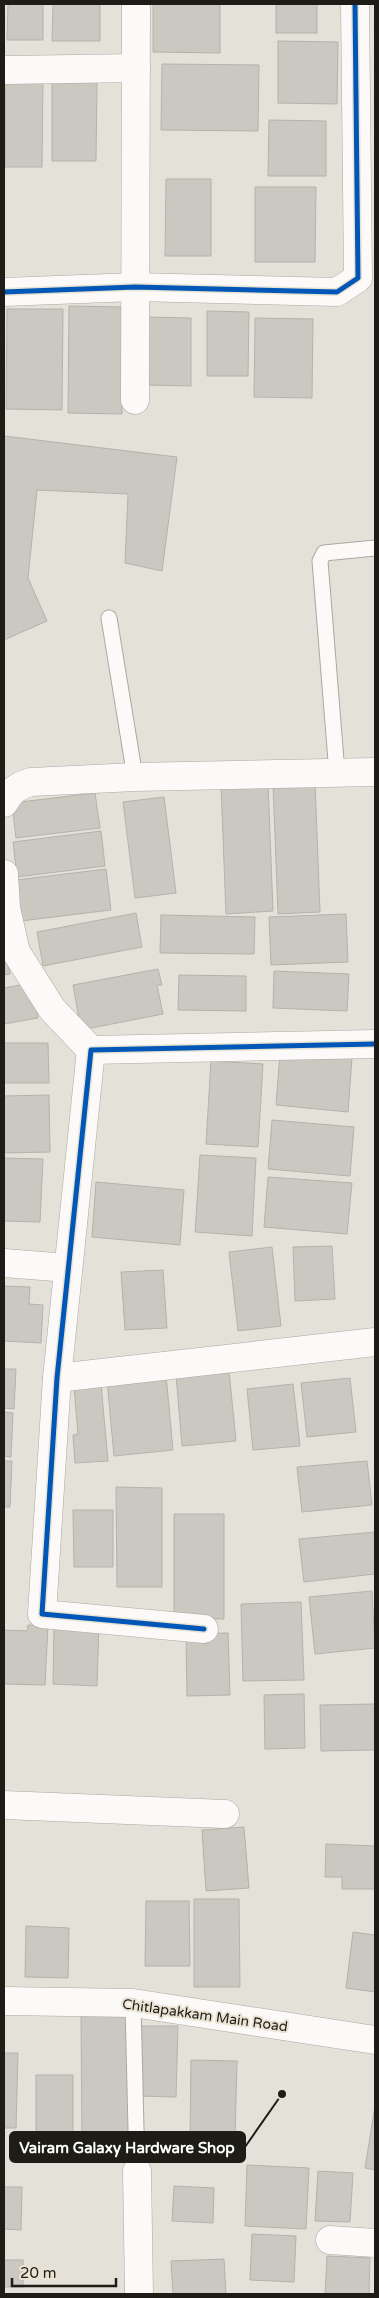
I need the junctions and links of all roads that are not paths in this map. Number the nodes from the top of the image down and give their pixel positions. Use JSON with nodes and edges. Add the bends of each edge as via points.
{"nodes":[{"id":1,"x":136,"y":4,"type":"edge"},
{"id":2,"x":355,"y":4,"type":"edge"},
{"id":3,"x":136,"y":68,"type":"junction"},
{"id":4,"x":6,"y":70,"type":"dead end"},
{"id":5,"x":135,"y":287,"type":"junction"},
{"id":6,"x":4,"y":292,"type":"edge"},
{"id":7,"x":135,"y":400,"type":"dead end"},
{"id":8,"x":375,"y":548,"type":"edge"},
{"id":9,"x":109,"y":618,"type":"dead end"},
{"id":10,"x":375,"y":772,"type":"edge"},
{"id":11,"x":337,"y":773,"type":"junction"},
{"id":12,"x":135,"y":777,"type":"junction"},
{"id":13,"x":4,"y":803,"type":"edge"},
{"id":14,"x":4,"y":874,"type":"edge"},
{"id":15,"x":5,"y":908,"type":"edge"},
{"id":16,"x":375,"y":1044,"type":"edge"},
{"id":17,"x":92,"y":1050,"type":"junction"},
{"id":18,"x":4,"y":1262,"type":"edge"},
{"id":19,"x":68,"y":1268,"type":"junction"},
{"id":20,"x":375,"y":1342,"type":"edge"},
{"id":21,"x":56,"y":1378,"type":"junction"},
{"id":22,"x":204,"y":1629,"type":"dead end"},
{"id":23,"x":4,"y":1805,"type":"edge"},
{"id":24,"x":225,"y":1814,"type":"dead end"},
{"id":25,"x":4,"y":2001,"type":"edge"},
{"id":26,"x":133,"y":2003,"type":"junction"},
{"id":27,"x":375,"y":2040,"type":"edge"},
{"id":28,"x":137,"y":2171,"type":"joint"},
{"id":29,"x":330,"y":2240,"type":"dead end"},
{"id":30,"x":375,"y":2243,"type":"edge"},
{"id":31,"x":139,"y":2294,"type":"edge"}],
"edges":[{"from":1,"to":3,"type":"street"},
{"from":2,"to":5,"type":"street","via":[[358,278],[338,292]]},
{"from":3,"to":4,"type":"street"},
{"from":3,"to":5,"type":"street"},
{"from":5,"to":6,"type":"street"},
{"from":5,"to":7,"type":"street"},
{"from":8,"to":11,"type":"lane","via":[[324,553],[320,561]]},
{"from":9,"to":12,"type":"lane"},
{"from":10,"to":11,"type":"street"},
{"from":11,"to":12,"type":"street"},
{"from":12,"to":13,"type":"street","via":[[31,782],[9,793]]},
{"from":14,"to":15,"type":"street"},
{"from":15,"to":17,"type":"street","via":[[16,952],[31,979],[52,1008]]},
{"from":16,"to":17,"type":"street"},
{"from":17,"to":19,"type":"street"},
{"from":18,"to":19,"type":"street"},
{"from":19,"to":21,"type":"street"},
{"from":20,"to":21,"type":"street"},
{"from":21,"to":22,"type":"street","via":[[42,1614]]},
{"from":23,"to":24,"type":"street"},
{"from":25,"to":26,"type":"street","name":"Chitlapakkam Main Road"},
{"from":26,"to":27,"type":"street","name":"Chitlapakkam Main Road"},
{"from":26,"to":28,"type":"lane"},
{"from":28,"to":31,"type":"street"},
{"from":29,"to":30,"type":"street"}]}
